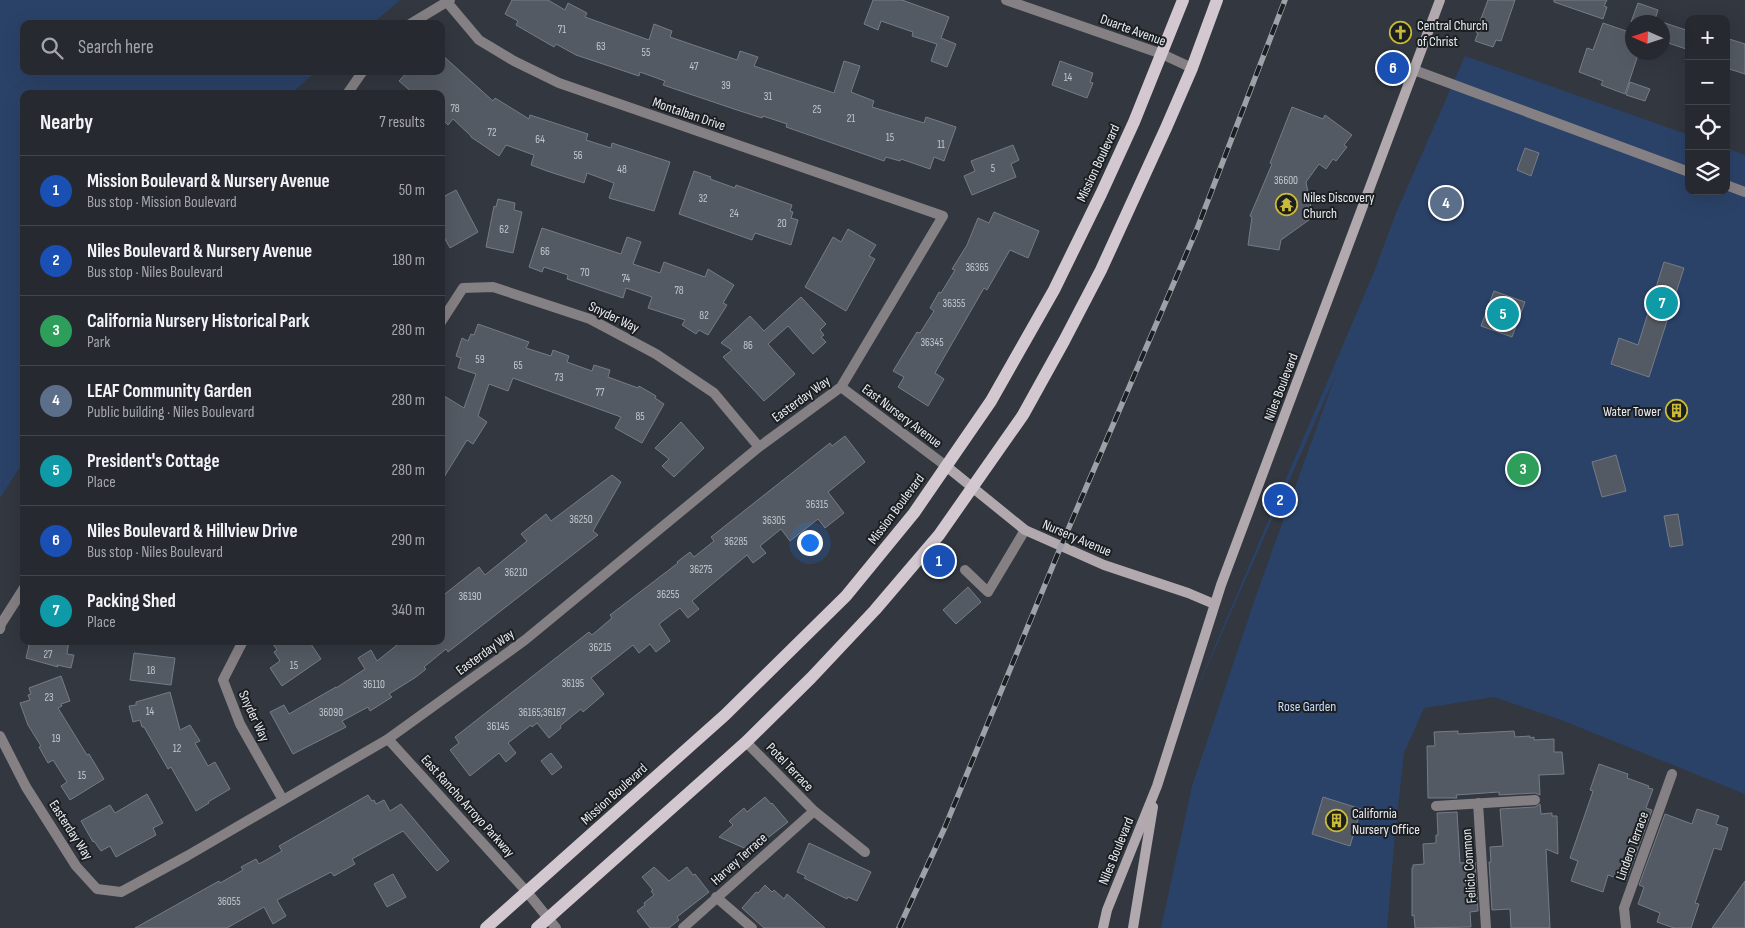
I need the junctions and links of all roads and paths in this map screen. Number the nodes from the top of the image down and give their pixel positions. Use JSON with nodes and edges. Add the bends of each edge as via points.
{"nodes":[{"id":1,"x":1006,"y":0,"type":"edge"},
{"id":2,"x":1183,"y":0,"type":"edge"},
{"id":3,"x":1217,"y":0,"type":"edge"},
{"id":4,"x":1440,"y":0,"type":"edge"},
{"id":5,"x":449,"y":1,"type":"edge"},
{"id":6,"x":417,"y":20,"type":"edge"},
{"id":7,"x":1162,"y":54,"type":"junction"},
{"id":8,"x":1192,"y":68,"type":"junction"},
{"id":9,"x":1414,"y":70,"type":"junction"},
{"id":10,"x":360,"y":75,"type":"edge"},
{"id":11,"x":350,"y":90,"type":"edge"},
{"id":12,"x":1685,"y":171,"type":"edge"},
{"id":13,"x":1730,"y":186,"type":"edge"},
{"id":14,"x":1745,"y":192,"type":"edge"},
{"id":15,"x":943,"y":216,"type":"joint"},
{"id":16,"x":445,"y":316,"type":"edge"},
{"id":17,"x":841,"y":387,"type":"junction"},
{"id":18,"x":759,"y":447,"type":"junction"},
{"id":19,"x":946,"y":466,"type":"junction"},
{"id":20,"x":973,"y":488,"type":"junction"},
{"id":21,"x":1024,"y":530,"type":"junction"},
{"id":22,"x":965,"y":570,"type":"dead end"},
{"id":23,"x":20,"y":594,"type":"edge"},
{"id":24,"x":1214,"y":604,"type":"junction"},
{"id":25,"x":0,"y":629,"type":"edge"},
{"id":26,"x":241,"y":645,"type":"edge"},
{"id":27,"x":0,"y":736,"type":"edge"},
{"id":28,"x":388,"y":739,"type":"junction"},
{"id":29,"x":746,"y":742,"type":"junction"},
{"id":30,"x":1672,"y":774,"type":"dead end"},
{"id":31,"x":1157,"y":786,"type":"junction"},
{"id":32,"x":283,"y":800,"type":"junction"},
{"id":33,"x":1535,"y":800,"type":"dead end"},
{"id":34,"x":1478,"y":803,"type":"junction"},
{"id":35,"x":1436,"y":806,"type":"dead end"},
{"id":36,"x":814,"y":811,"type":"junction"},
{"id":37,"x":865,"y":852,"type":"dead end"},
{"id":38,"x":526,"y":892,"type":"junction"},
{"id":39,"x":716,"y":897,"type":"junction"},
{"id":40,"x":552,"y":923,"type":"edge"},
{"id":41,"x":486,"y":928,"type":"edge"},
{"id":42,"x":537,"y":928,"type":"edge"},
{"id":43,"x":683,"y":928,"type":"edge"},
{"id":44,"x":752,"y":928,"type":"edge"},
{"id":45,"x":1103,"y":928,"type":"edge"},
{"id":46,"x":1133,"y":928,"type":"edge"},
{"id":47,"x":1486,"y":928,"type":"edge"},
{"id":48,"x":1626,"y":928,"type":"edge"}],
"edges":[{"from":1,"to":7,"type":"street","name":"Duarte Avenue"},
{"from":2,"to":7,"type":"main road","name":"Mission Boulevard"},
{"from":3,"to":8,"type":"main road"},
{"from":4,"to":9,"type":"main road","name":"Niles Boulevard"},
{"from":5,"to":6,"type":"street"},
{"from":5,"to":15,"type":"street","name":"Montalban Drive","via":[[480,40],[559,83]]},
{"from":7,"to":8,"type":"street","name":"Duarte Avenue"},
{"from":7,"to":19,"type":"main road","name":"Mission Boulevard","via":[[1105,185],[1054,290],[991,401]]},
{"from":8,"to":20,"type":"main road","via":[[1132,204],[1068,333],[1023,415]]},
{"from":9,"to":12,"type":"street"},
{"from":9,"to":24,"type":"main road","name":"Niles Boulevard"},
{"from":10,"to":11,"type":"street"},
{"from":13,"to":14,"type":"street"},
{"from":15,"to":17,"type":"street","name":"Easterday Way"},
{"from":16,"to":18,"type":"street","name":"Snyder Way","via":[[463,288],[493,287],[590,319],[656,354],[714,393]]},
{"from":17,"to":18,"type":"street","name":"Easterday Way"},
{"from":17,"to":19,"type":"street","name":"East Nursery Avenue"},
{"from":18,"to":28,"type":"street","name":"Easterday Way","via":[[525,640]]},
{"from":19,"to":20,"type":"main road","name":"Nursery Avenue"},
{"from":19,"to":38,"type":"main road","name":"Mission Boulevard","via":[[914,513],[846,596],[725,715]]},
{"from":20,"to":21,"type":"main road","name":"Nursery Avenue"},
{"from":20,"to":29,"type":"main road","via":[[939,535],[875,610]]},
{"from":21,"to":22,"type":"street","via":[[988,592]]},
{"from":21,"to":24,"type":"main road","name":"Nursery Avenue","via":[[1104,565]]},
{"from":23,"to":25,"type":"street"},
{"from":24,"to":31,"type":"main road","name":"Niles Boulevard"},
{"from":26,"to":32,"type":"street","name":"Snyder Way","via":[[223,680],[240,724]]},
{"from":27,"to":32,"type":"street","name":"Easterday Way","via":[[26,786],[76,866],[97,888],[121,892]]},
{"from":28,"to":32,"type":"street","name":"Easterday Way"},
{"from":28,"to":38,"type":"street","name":"East Rancho Arroyo Parkway"},
{"from":29,"to":36,"type":"street","name":"Potel Terrace"},
{"from":29,"to":40,"type":"main road"},
{"from":30,"to":48,"type":"street","name":"Lindero Terrace","via":[[1624,908]]},
{"from":31,"to":45,"type":"main road","name":"Niles Boulevard"},
{"from":31,"to":46,"type":"main road","name":"Niles Boulevard"},
{"from":33,"to":34,"type":"street"},
{"from":34,"to":35,"type":"street"},
{"from":34,"to":47,"type":"street","name":"Felicio Common"},
{"from":36,"to":37,"type":"street","name":"Potel Terrace"},
{"from":36,"to":39,"type":"street","name":"Harvey Terrace"},
{"from":38,"to":40,"type":"street","name":"East Rancho Arroyo Parkway"},
{"from":38,"to":41,"type":"main road","name":"Mission Boulevard"},
{"from":39,"to":43,"type":"street"},
{"from":39,"to":44,"type":"street","name":"Harvey Terrace"},
{"from":40,"to":42,"type":"main road"}]}
